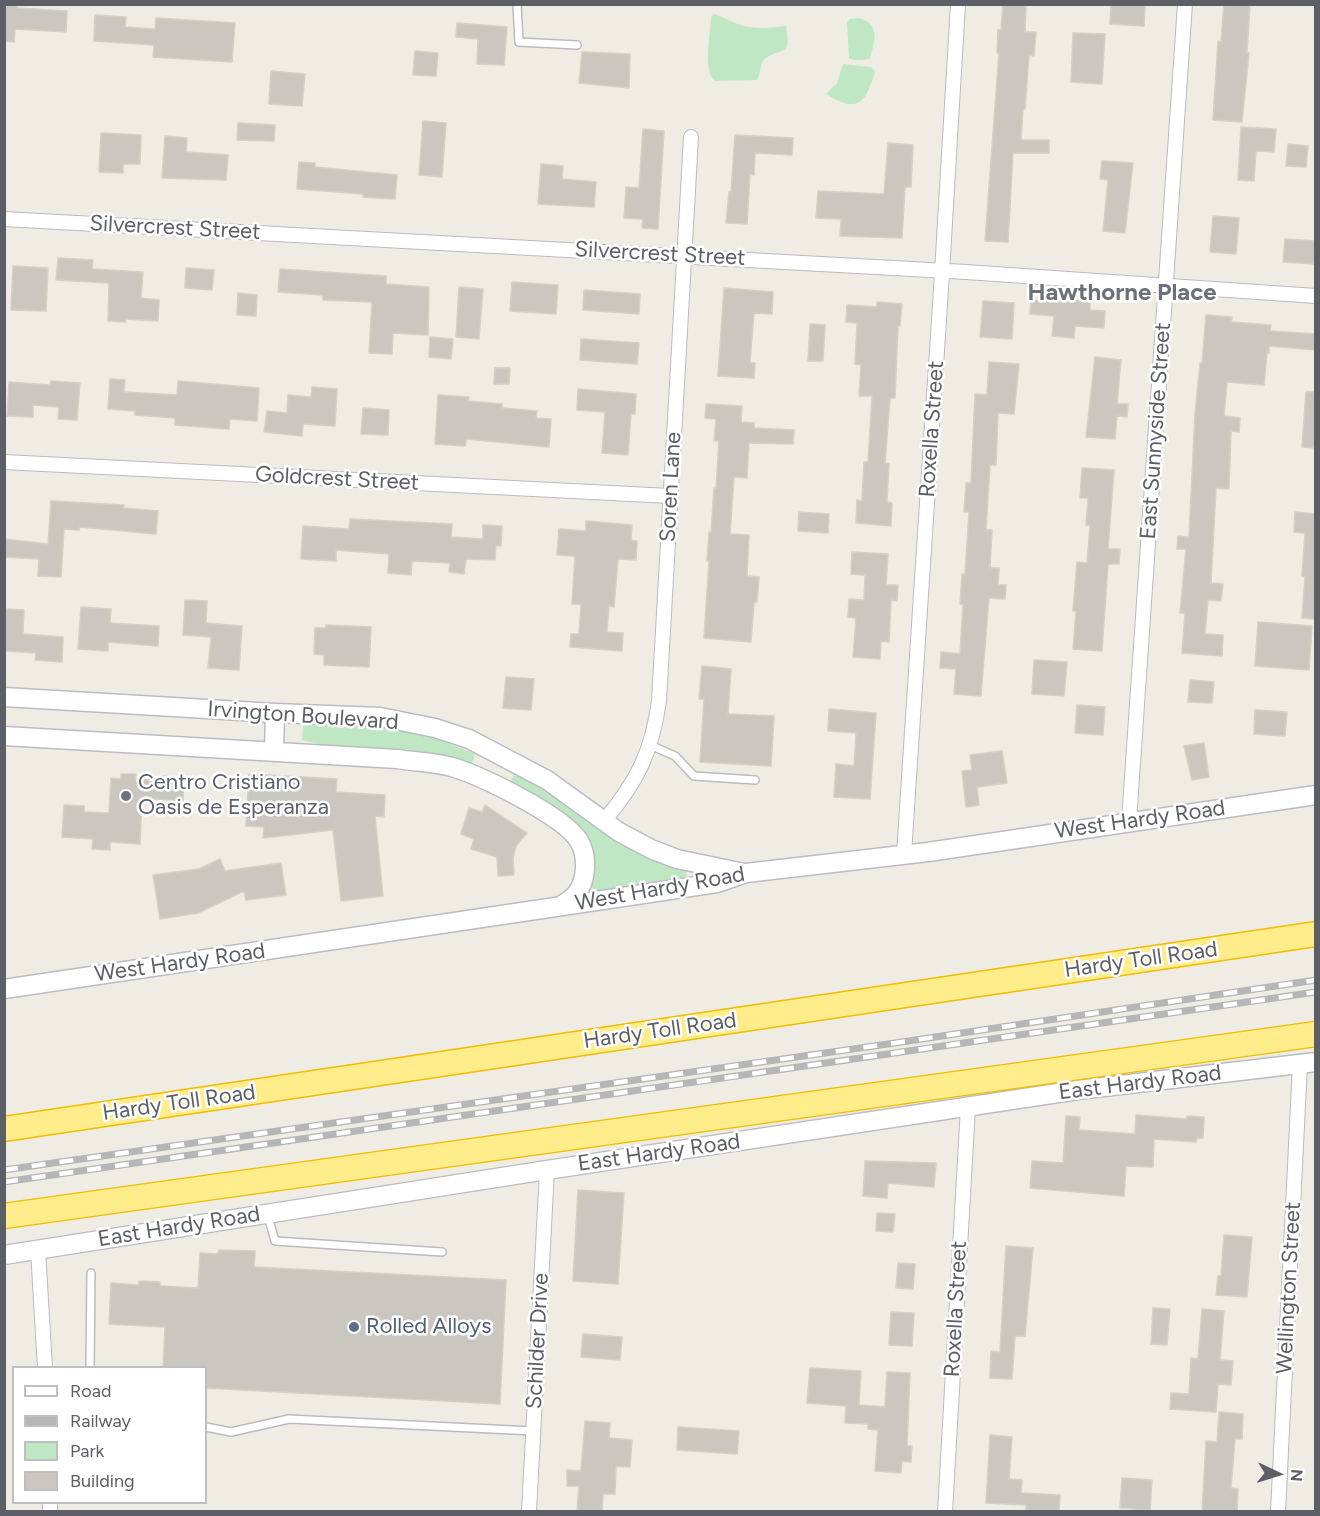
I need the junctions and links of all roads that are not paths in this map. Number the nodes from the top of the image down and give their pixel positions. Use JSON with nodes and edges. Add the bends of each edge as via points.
{"nodes":[{"id":1,"x":517,"y":4,"type":"edge"},
{"id":2,"x":958,"y":4,"type":"edge"},
{"id":3,"x":1185,"y":4,"type":"edge"},
{"id":4,"x":577,"y":45,"type":"dead end"},
{"id":5,"x":691,"y":137,"type":"dead end"},
{"id":6,"x":4,"y":219,"type":"edge"},
{"id":7,"x":685,"y":255,"type":"junction"},
{"id":8,"x":942,"y":271,"type":"junction"},
{"id":9,"x":1165,"y":286,"type":"junction"},
{"id":10,"x":1316,"y":296,"type":"edge"},
{"id":11,"x":4,"y":462,"type":"edge"},
{"id":12,"x":670,"y":496,"type":"junction"},
{"id":13,"x":4,"y":697,"type":"edge"},
{"id":14,"x":275,"y":713,"type":"junction"},
{"id":15,"x":4,"y":736,"type":"edge"},
{"id":16,"x":650,"y":745,"type":"junction"},
{"id":17,"x":495,"y":751,"type":"junction"},
{"id":18,"x":274,"y":752,"type":"junction"},
{"id":19,"x":482,"y":778,"type":"junction"},
{"id":20,"x":755,"y":780,"type":"dead end"},
{"id":21,"x":1316,"y":795,"type":"edge"},
{"id":22,"x":604,"y":821,"type":"junction"},
{"id":23,"x":1129,"y":821,"type":"junction"},
{"id":24,"x":904,"y":854,"type":"junction"},
{"id":25,"x":746,"y":873,"type":"junction"},
{"id":26,"x":561,"y":906,"type":"junction"},
{"id":27,"x":1316,"y":934,"type":"edge"},
{"id":28,"x":4,"y":989,"type":"edge"},
{"id":29,"x":1316,"y":1034,"type":"edge"},
{"id":30,"x":1308,"y":1063,"type":"edge"},
{"id":31,"x":968,"y":1107,"type":"junction"},
{"id":32,"x":4,"y":1129,"type":"edge"},
{"id":33,"x":547,"y":1170,"type":"junction"},
{"id":34,"x":267,"y":1214,"type":"junction"},
{"id":35,"x":4,"y":1216,"type":"edge"},
{"id":36,"x":38,"y":1250,"type":"junction"},
{"id":37,"x":442,"y":1252,"type":"dead end"},
{"id":38,"x":4,"y":1255,"type":"edge"},
{"id":39,"x":91,"y":1273,"type":"dead end"},
{"id":40,"x":45,"y":1366,"type":"edge"},
{"id":41,"x":90,"y":1366,"type":"edge"},
{"id":42,"x":207,"y":1427,"type":"edge"},
{"id":43,"x":534,"y":1431,"type":"junction"},
{"id":44,"x":529,"y":1512,"type":"edge"},
{"id":45,"x":945,"y":1512,"type":"edge"},
{"id":46,"x":1278,"y":1512,"type":"edge"}],
"edges":[{"from":1,"to":4,"type":"lane","via":[[519,42]]},
{"from":2,"to":8,"type":"street","name":"Roxella Street"},
{"from":3,"to":9,"type":"street","name":"East Sunnyside Street"},
{"from":5,"to":7,"type":"street","name":"Soren Lane"},
{"from":6,"to":7,"type":"street","name":"Silvercrest Street"},
{"from":7,"to":8,"type":"street","name":"Silvercrest Street"},
{"from":7,"to":12,"type":"street","name":"Soren Lane"},
{"from":8,"to":9,"type":"street","name":"Silvercrest Street"},
{"from":8,"to":24,"type":"street","name":"Roxella Street"},
{"from":9,"to":10,"type":"street","name":"Silvercrest Street"},
{"from":9,"to":23,"type":"street","name":"East Sunnyside Street"},
{"from":11,"to":12,"type":"street","name":"Goldcrest Street"},
{"from":12,"to":16,"type":"street","name":"Soren Lane","via":[[659,702]]},
{"from":13,"to":14,"type":"main road","name":"Irvington Boulevard"},
{"from":14,"to":17,"type":"main road","name":"Irvington Boulevard","via":[[380,717],[435,728]]},
{"from":14,"to":18,"type":"main road"},
{"from":15,"to":18,"type":"main road","name":"Irvington Boulevard"},
{"from":16,"to":20,"type":"lane","via":[[675,756],[694,776]]},
{"from":16,"to":22,"type":"street","name":"Soren Lane","via":[[629,788]]},
{"from":17,"to":19,"type":"main road"},
{"from":17,"to":22,"type":"main road","name":"Irvington Boulevard","via":[[547,780]]},
{"from":18,"to":19,"type":"main road","name":"Irvington Boulevard","via":[[397,759],[451,767]]},
{"from":19,"to":26,"type":"main road","name":"Irvington Boulevard","via":[[543,811],[578,839],[584,856],[584,877],[576,895]]},
{"from":21,"to":23,"type":"main road","name":"West Hardy Road"},
{"from":22,"to":25,"type":"main road","name":"Irvington Boulevard","via":[[651,849],[677,859]]},
{"from":23,"to":24,"type":"main road","name":"West Hardy Road"},
{"from":24,"to":25,"type":"main road","name":"West Hardy Road"},
{"from":25,"to":26,"type":"main road","name":"West Hardy Road","via":[[717,883]]},
{"from":26,"to":28,"type":"main road","name":"West Hardy Road"},
{"from":27,"to":32,"type":"highway","name":"Hardy Toll Road"},
{"from":29,"to":35,"type":"highway"},
{"from":30,"to":31,"type":"main road","name":"East Hardy Road"},
{"from":30,"to":46,"type":"street","name":"Wellington Street"},
{"from":31,"to":33,"type":"main road","name":"East Hardy Road"},
{"from":31,"to":45,"type":"street","name":"Roxella Street"},
{"from":33,"to":34,"type":"main road","name":"East Hardy Road"},
{"from":33,"to":43,"type":"street","name":"Schilder Drive"},
{"from":34,"to":36,"type":"main road","name":"East Hardy Road"},
{"from":34,"to":37,"type":"lane","via":[[275,1241]]},
{"from":36,"to":38,"type":"main road","name":"East Hardy Road"},
{"from":36,"to":40,"type":"street"},
{"from":39,"to":41,"type":"lane"},
{"from":42,"to":43,"type":"lane","via":[[231,1432],[289,1419]]},
{"from":43,"to":44,"type":"street","name":"Schilder Drive"}]}
